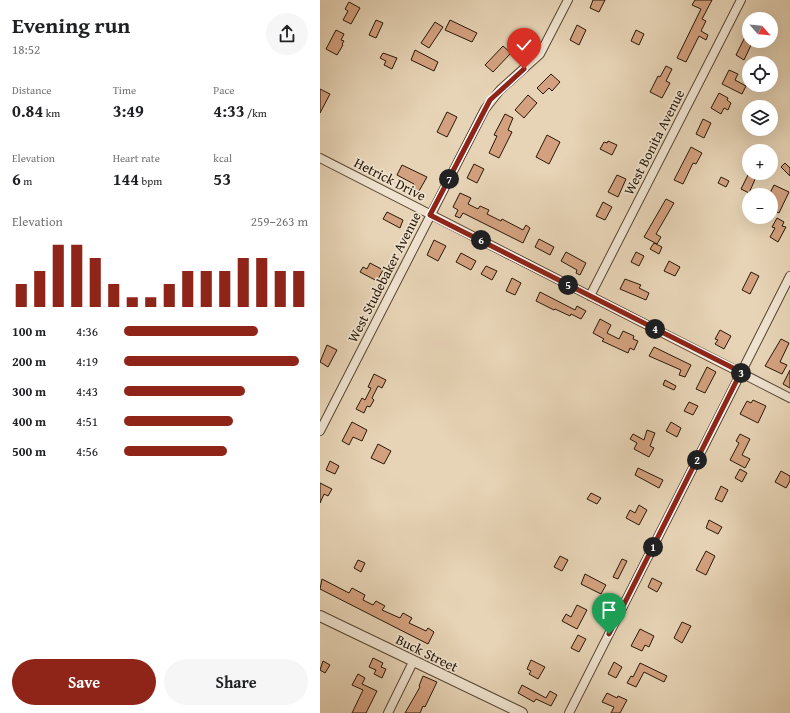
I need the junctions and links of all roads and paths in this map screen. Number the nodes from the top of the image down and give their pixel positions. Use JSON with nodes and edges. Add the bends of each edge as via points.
{"nodes":[{"id":1,"x":568,"y":0,"type":"edge"},
{"id":2,"x":741,"y":0,"type":"edge"},
{"id":3,"x":320,"y":158,"type":"edge"},
{"id":4,"x":430,"y":215,"type":"junction"},
{"id":5,"x":790,"y":276,"type":"edge"},
{"id":6,"x":590,"y":296,"type":"junction"},
{"id":7,"x":741,"y":372,"type":"junction"},
{"id":8,"x":790,"y":398,"type":"edge"},
{"id":9,"x":320,"y":430,"type":"edge"},
{"id":10,"x":320,"y":616,"type":"edge"},
{"id":11,"x":413,"y":662,"type":"junction"},
{"id":12,"x":388,"y":713,"type":"edge"},
{"id":13,"x":522,"y":713,"type":"edge"},
{"id":14,"x":569,"y":713,"type":"edge"}],
"edges":[{"from":1,"to":4,"type":"street","name":"West Studebaker Avenue","via":[[540,54],[490,100]]},
{"from":2,"to":6,"type":"street","name":"West Bonita Avenue"},
{"from":3,"to":4,"type":"street","name":"Hetrick Drive"},
{"from":4,"to":6,"type":"street","name":"Hetrick Drive"},
{"from":4,"to":9,"type":"street","name":"West Studebaker Avenue"},
{"from":5,"to":7,"type":"street"},
{"from":6,"to":7,"type":"street","name":"Hetrick Drive"},
{"from":7,"to":8,"type":"street","name":"Hetrick Drive"},
{"from":7,"to":14,"type":"street"},
{"from":10,"to":11,"type":"street","name":"Buck Street"},
{"from":11,"to":12,"type":"street"},
{"from":11,"to":13,"type":"street","name":"Buck Street"}]}
